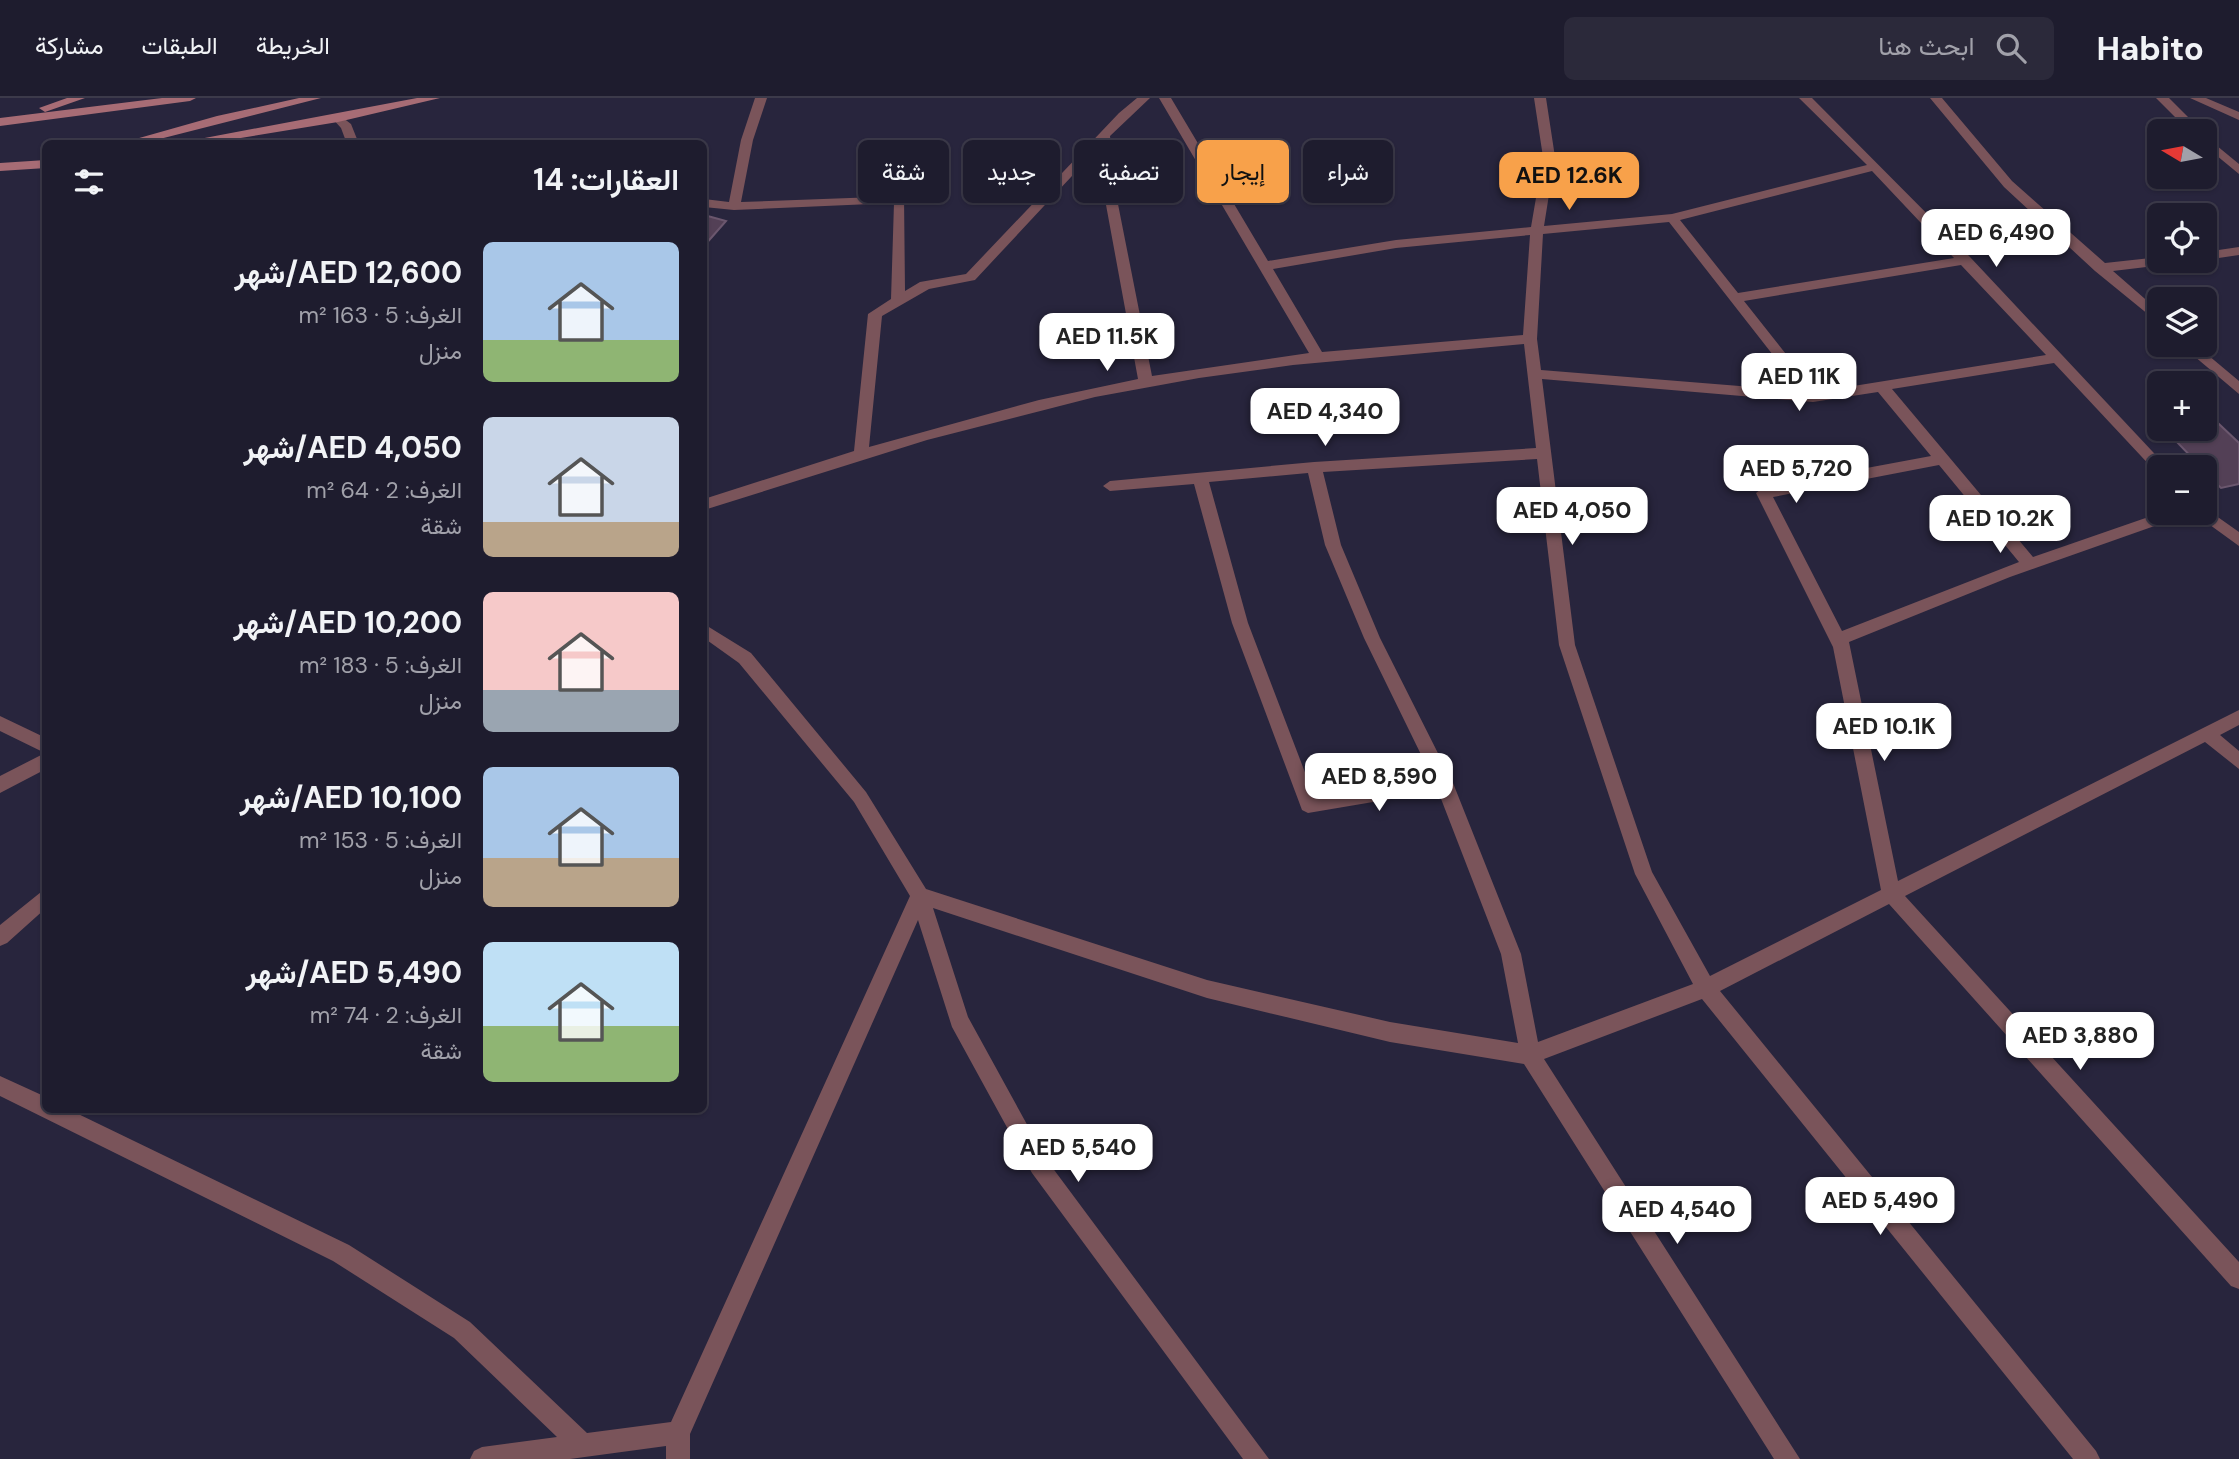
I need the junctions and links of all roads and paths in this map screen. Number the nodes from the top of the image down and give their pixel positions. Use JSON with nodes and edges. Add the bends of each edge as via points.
{"nodes":[{"id":1,"x":79,"y":98,"type":"edge"},
{"id":2,"x":191,"y":98,"type":"edge"},
{"id":3,"x":315,"y":98,"type":"edge"},
{"id":4,"x":434,"y":98,"type":"edge"},
{"id":5,"x":761,"y":98,"type":"edge"},
{"id":6,"x":1144,"y":98,"type":"edge"},
{"id":7,"x":1165,"y":98,"type":"edge"},
{"id":8,"x":1540,"y":98,"type":"edge"},
{"id":9,"x":1805,"y":98,"type":"edge"},
{"id":10,"x":1936,"y":98,"type":"edge"},
{"id":11,"x":2162,"y":98,"type":"edge"},
{"id":12,"x":2196,"y":98,"type":"edge"},
{"id":13,"x":2239,"y":116,"type":"edge"},
{"id":14,"x":338,"y":118,"type":"junction"},
{"id":15,"x":2184,"y":119,"type":"edge"},
{"id":16,"x":0,"y":122,"type":"edge"},
{"id":17,"x":1104,"y":135,"type":"junction"},
{"id":18,"x":139,"y":140,"type":"edge"},
{"id":19,"x":203,"y":140,"type":"edge"},
{"id":20,"x":352,"y":140,"type":"edge"},
{"id":21,"x":2217,"y":151,"type":"edge"},
{"id":22,"x":42,"y":164,"type":"edge"},
{"id":23,"x":0,"y":167,"type":"edge"},
{"id":24,"x":1875,"y":167,"type":"junction"},
{"id":25,"x":2239,"y":170,"type":"edge"},
{"id":26,"x":707,"y":203,"type":"edge"},
{"id":27,"x":734,"y":206,"type":"junction"},
{"id":28,"x":1672,"y":218,"type":"junction"},
{"id":29,"x":1537,"y":232,"type":"junction"},
{"id":30,"x":2239,"y":251,"type":"edge"},
{"id":31,"x":2217,"y":254,"type":"edge"},
{"id":32,"x":1965,"y":260,"type":"junction"},
{"id":33,"x":2147,"y":263,"type":"edge"},
{"id":34,"x":1265,"y":266,"type":"junction"},
{"id":35,"x":2101,"y":268,"type":"junction"},
{"id":36,"x":1734,"y":298,"type":"junction"},
{"id":37,"x":898,"y":300,"type":"junction"},
{"id":38,"x":2147,"y":309,"type":"edge"},
{"id":39,"x":1530,"y":339,"type":"junction"},
{"id":40,"x":1317,"y":355,"type":"junction"},
{"id":41,"x":2202,"y":357,"type":"edge"},
{"id":42,"x":2058,"y":358,"type":"junction"},
{"id":43,"x":1536,"y":374,"type":"junction"},
{"id":44,"x":1146,"y":382,"type":"junction"},
{"id":45,"x":1881,"y":386,"type":"junction"},
{"id":46,"x":2239,"y":389,"type":"edge"},
{"id":47,"x":1814,"y":397,"type":"junction"},
{"id":48,"x":860,"y":453,"type":"junction"},
{"id":49,"x":1544,"y":453,"type":"junction"},
{"id":50,"x":2149,"y":455,"type":"edge"},
{"id":51,"x":1942,"y":459,"type":"junction"},
{"id":52,"x":1314,"y":467,"type":"junction"},
{"id":53,"x":1199,"y":478,"type":"junction"},
{"id":54,"x":1110,"y":486,"type":"dead end"},
{"id":55,"x":707,"y":504,"type":"edge"},
{"id":56,"x":2147,"y":523,"type":"edge"},
{"id":57,"x":2217,"y":523,"type":"edge"},
{"id":58,"x":2239,"y":540,"type":"edge"},
{"id":59,"x":2030,"y":564,"type":"junction"},
{"id":60,"x":707,"y":632,"type":"edge"},
{"id":61,"x":1841,"y":646,"type":"junction"},
{"id":62,"x":2239,"y":717,"type":"edge"},
{"id":63,"x":0,"y":723,"type":"edge"},
{"id":64,"x":2207,"y":733,"type":"junction"},
{"id":65,"x":42,"y":744,"type":"edge"},
{"id":66,"x":42,"y":762,"type":"edge"},
{"id":67,"x":2239,"y":762,"type":"edge"},
{"id":68,"x":1444,"y":783,"type":"junction"},
{"id":69,"x":0,"y":785,"type":"edge"},
{"id":70,"x":1891,"y":893,"type":"junction"},
{"id":71,"x":920,"y":895,"type":"junction"},
{"id":72,"x":42,"y":900,"type":"edge"},
{"id":73,"x":0,"y":937,"type":"edge"},
{"id":74,"x":1706,"y":988,"type":"junction"},
{"id":75,"x":1530,"y":1055,"type":"junction"},
{"id":76,"x":0,"y":1086,"type":"edge"},
{"id":77,"x":42,"y":1107,"type":"edge"},
{"id":78,"x":55,"y":1113,"type":"edge"},
{"id":79,"x":2239,"y":1278,"type":"edge"},
{"id":80,"x":678,"y":1433,"type":"junction"},
{"id":81,"x":583,"y":1446,"type":"junction"},
{"id":82,"x":482,"y":1459,"type":"edge"},
{"id":83,"x":678,"y":1459,"type":"edge"},
{"id":84,"x":1257,"y":1459,"type":"edge"},
{"id":85,"x":1788,"y":1459,"type":"edge"},
{"id":86,"x":2088,"y":1459,"type":"edge"}],
"edges":[{"from":1,"to":16,"type":"main road"},
{"from":2,"to":16,"type":"main road"},
{"from":3,"to":18,"type":"main road"},
{"from":4,"to":14,"type":"main road"},
{"from":5,"to":27,"type":"street"},
{"from":6,"to":17,"type":"street"},
{"from":7,"to":34,"type":"street"},
{"from":8,"to":29,"type":"street","via":[[1549,157]]},
{"from":9,"to":24,"type":"street"},
{"from":10,"to":35,"type":"street","via":[[2008,184]]},
{"from":11,"to":15,"type":"street"},
{"from":12,"to":13,"type":"street"},
{"from":14,"to":19,"type":"main road"},
{"from":14,"to":20,"type":"street"},
{"from":17,"to":37,"type":"street","via":[[970,277],[925,285]]},
{"from":17,"to":44,"type":"street","via":[[1110,194]]},
{"from":21,"to":25,"type":"street"},
{"from":22,"to":23,"type":"main road"},
{"from":24,"to":28,"type":"street"},
{"from":24,"to":32,"type":"street"},
{"from":26,"to":27,"type":"street"},
{"from":27,"to":37,"type":"street","via":[[900,199]]},
{"from":28,"to":29,"type":"street"},
{"from":28,"to":36,"type":"street"},
{"from":29,"to":34,"type":"street","via":[[1396,244]]},
{"from":29,"to":39,"type":"street"},
{"from":30,"to":31,"type":"street"},
{"from":32,"to":36,"type":"street"},
{"from":32,"to":42,"type":"street"},
{"from":33,"to":35,"type":"street"},
{"from":34,"to":40,"type":"street"},
{"from":35,"to":38,"type":"street"},
{"from":36,"to":47,"type":"street"},
{"from":37,"to":48,"type":"street","via":[[875,314]]},
{"from":39,"to":40,"type":"street"},
{"from":39,"to":43,"type":"street"},
{"from":40,"to":44,"type":"street"},
{"from":41,"to":46,"type":"street"},
{"from":42,"to":45,"type":"street"},
{"from":42,"to":50,"type":"street"},
{"from":43,"to":47,"type":"street"},
{"from":43,"to":49,"type":"street"},
{"from":44,"to":48,"type":"street"},
{"from":45,"to":47,"type":"street"},
{"from":45,"to":51,"type":"street"},
{"from":48,"to":55,"type":"street"},
{"from":49,"to":52,"type":"street"},
{"from":49,"to":74,"type":"street","via":[[1567,645],[1644,874]]},
{"from":51,"to":59,"type":"street"},
{"from":51,"to":61,"type":"street","via":[[1764,493]]},
{"from":52,"to":53,"type":"street"},
{"from":52,"to":68,"type":"street","via":[[1333,545],[1372,638]]},
{"from":53,"to":54,"type":"street"},
{"from":53,"to":68,"type":"street","via":[[1240,623],[1308,805]]},
{"from":56,"to":59,"type":"street"},
{"from":57,"to":58,"type":"street"},
{"from":59,"to":61,"type":"street","via":[[1840,639]]},
{"from":60,"to":71,"type":"street","via":[[746,658],[860,797]]},
{"from":61,"to":70,"type":"street"},
{"from":62,"to":64,"type":"street"},
{"from":63,"to":65,"type":"street"},
{"from":64,"to":67,"type":"street"},
{"from":64,"to":70,"type":"street"},
{"from":66,"to":69,"type":"street"},
{"from":68,"to":75,"type":"street","via":[[1511,954]]},
{"from":70,"to":74,"type":"street"},
{"from":70,"to":79,"type":"street"},
{"from":71,"to":75,"type":"street","via":[[1207,989],[1390,1032]]},
{"from":71,"to":80,"type":"street"},
{"from":71,"to":84,"type":"street","via":[[959,1020],[1039,1166]]},
{"from":72,"to":73,"type":"street"},
{"from":74,"to":75,"type":"street"},
{"from":74,"to":86,"type":"street"},
{"from":75,"to":85,"type":"street"},
{"from":76,"to":77,"type":"street"},
{"from":78,"to":81,"type":"street","via":[[341,1253],[462,1330]]},
{"from":80,"to":81,"type":"street"},
{"from":80,"to":83,"type":"street"},
{"from":81,"to":82,"type":"street"}]}
